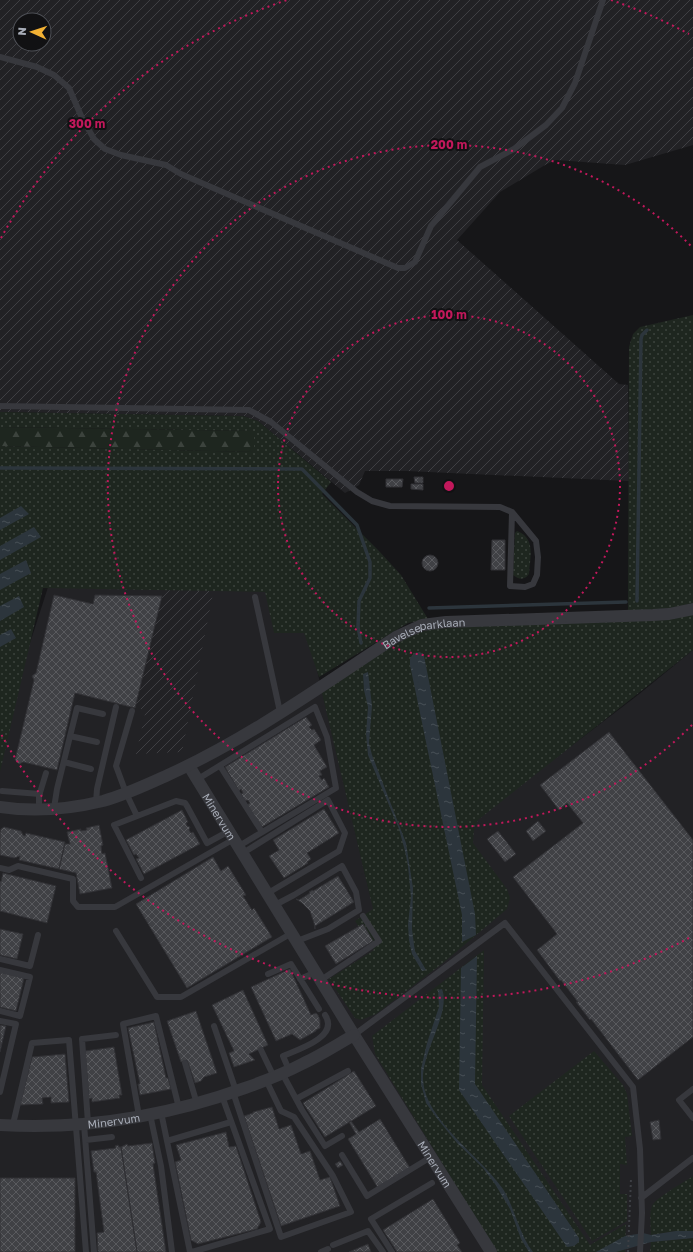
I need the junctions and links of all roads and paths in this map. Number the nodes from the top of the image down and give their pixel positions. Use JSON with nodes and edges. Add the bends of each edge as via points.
{"nodes":[{"id":1,"x":603,"y":0,"type":"edge"},
{"id":2,"x":0,"y":57,"type":"edge"},
{"id":3,"x":0,"y":406,"type":"edge"},
{"id":4,"x":512,"y":512,"type":"junction"},
{"id":5,"x":256,"y":596,"type":"dead end"},
{"id":6,"x":693,"y":609,"type":"edge"},
{"id":7,"x":116,"y":707,"type":"dead end"},
{"id":8,"x":132,"y":711,"type":"dead end"},
{"id":9,"x":280,"y":712,"type":"junction"},
{"id":10,"x":103,"y":714,"type":"dead end"},
{"id":11,"x":70,"y":736,"type":"junction"},
{"id":12,"x":97,"y":742,"type":"dead end"},
{"id":13,"x":64,"y":762,"type":"junction"},
{"id":14,"x":189,"y":766,"type":"junction"},
{"id":15,"x":220,"y":766,"type":"junction"},
{"id":16,"x":91,"y":769,"type":"dead end"},
{"id":17,"x":46,"y":773,"type":"dead end"},
{"id":18,"x":198,"y":779,"type":"junction"},
{"id":19,"x":2,"y":791,"type":"dead end"},
{"id":20,"x":40,"y":794,"type":"junction"},
{"id":21,"x":126,"y":794,"type":"junction"},
{"id":22,"x":96,"y":802,"type":"junction"},
{"id":23,"x":0,"y":807,"type":"edge"},
{"id":24,"x":54,"y":808,"type":"junction"},
{"id":25,"x":39,"y":809,"type":"junction"},
{"id":26,"x":137,"y":816,"type":"junction"},
{"id":27,"x":262,"y":832,"type":"junction"},
{"id":28,"x":236,"y":842,"type":"junction"},
{"id":29,"x":0,"y":868,"type":"edge"},
{"id":30,"x":140,"y":878,"type":"dead end"},
{"id":31,"x":268,"y":893,"type":"junction"},
{"id":32,"x":274,"y":905,"type":"junction"},
{"id":33,"x":363,"y":916,"type":"dead end"},
{"id":34,"x":116,"y":931,"type":"dead end"},
{"id":35,"x":38,"y":935,"type":"dead end"},
{"id":36,"x":294,"y":937,"type":"junction"},
{"id":37,"x":0,"y":959,"type":"edge"},
{"id":38,"x":0,"y":970,"type":"edge"},
{"id":39,"x":268,"y":974,"type":"dead end"},
{"id":40,"x":318,"y":976,"type":"junction"},
{"id":41,"x":300,"y":979,"type":"junction"},
{"id":42,"x":319,"y":1009,"type":"dead end"},
{"id":43,"x":0,"y":1011,"type":"edge"},
{"id":44,"x":325,"y":1015,"type":"dead end"},
{"id":45,"x":0,"y":1021,"type":"edge"},
{"id":46,"x":214,"y":1026,"type":"dead end"},
{"id":47,"x":354,"y":1034,"type":"junction"},
{"id":48,"x":116,"y":1035,"type":"dead end"},
{"id":49,"x":261,"y":1050,"type":"dead end"},
{"id":50,"x":185,"y":1062,"type":"dead end"},
{"id":51,"x":348,"y":1071,"type":"dead end"},
{"id":52,"x":278,"y":1075,"type":"junction"},
{"id":53,"x":693,"y":1089,"type":"edge"},
{"id":54,"x":0,"y":1092,"type":"edge"},
{"id":55,"x":230,"y":1093,"type":"junction"},
{"id":56,"x":296,"y":1099,"type":"junction"},
{"id":57,"x":197,"y":1104,"type":"junction"},
{"id":58,"x":179,"y":1108,"type":"junction"},
{"id":59,"x":150,"y":1114,"type":"junction"},
{"id":60,"x":693,"y":1118,"type":"edge"},
{"id":61,"x":231,"y":1122,"type":"junction"},
{"id":62,"x":83,"y":1124,"type":"junction"},
{"id":63,"x":0,"y":1125,"type":"edge"},
{"id":64,"x":14,"y":1126,"type":"junction"},
{"id":65,"x":342,"y":1136,"type":"dead end"},
{"id":66,"x":112,"y":1137,"type":"dead end"},
{"id":67,"x":86,"y":1140,"type":"junction"},
{"id":68,"x":166,"y":1141,"type":"junction"},
{"id":69,"x":342,"y":1154,"type":"dead end"},
{"id":70,"x":431,"y":1157,"type":"junction"},
{"id":71,"x":693,"y":1158,"type":"edge"},
{"id":72,"x":432,"y":1183,"type":"dead end"},
{"id":73,"x":641,"y":1198,"type":"junction"},
{"id":74,"x":630,"y":1218,"type":"dead end"},
{"id":75,"x":86,"y":1252,"type":"edge"},
{"id":76,"x":94,"y":1252,"type":"edge"},
{"id":77,"x":172,"y":1252,"type":"edge"},
{"id":78,"x":191,"y":1252,"type":"edge"},
{"id":79,"x":321,"y":1252,"type":"edge"},
{"id":80,"x":383,"y":1252,"type":"edge"},
{"id":81,"x":392,"y":1252,"type":"edge"},
{"id":82,"x":490,"y":1252,"type":"edge"},
{"id":83,"x":628,"y":1252,"type":"edge"},
{"id":84,"x":640,"y":1252,"type":"edge"}],
"edges":[{"from":1,"to":2,"type":"lane","via":[[575,84],[562,108],[546,125],[514,149],[480,167],[431,226],[415,262],[405,268],[391,265],[181,174],[166,165],[105,149],[94,139],[69,88],[54,75],[37,67]]},
{"from":3,"to":4,"type":"lane","via":[[249,410],[271,422],[357,492],[372,501],[390,506],[500,507]]},
{"from":4,"to":4,"type":"lane","via":[[510,586],[525,587],[533,584],[537,575],[536,541]]},
{"from":5,"to":9,"type":"lane"},
{"from":6,"to":9,"type":"street","name":"Bavelseparklaan","via":[[653,615],[422,625],[396,637]]},
{"from":7,"to":22,"type":"lane"},
{"from":8,"to":21,"type":"lane","via":[[116,766]]},
{"from":9,"to":14,"type":"street","name":"Bavelseparklaan","via":[[242,737]]},
{"from":10,"to":11,"type":"lane","via":[[77,708]]},
{"from":11,"to":12,"type":"lane"},
{"from":11,"to":13,"type":"lane"},
{"from":13,"to":16,"type":"lane"},
{"from":13,"to":24,"type":"lane"},
{"from":14,"to":18,"type":"street","name":"Minervum"},
{"from":14,"to":21,"type":"street"},
{"from":15,"to":18,"type":"lane"},
{"from":15,"to":27,"type":"lane"},
{"from":15,"to":27,"type":"lane","via":[[315,707],[327,737],[336,788]]},
{"from":17,"to":20,"type":"lane"},
{"from":18,"to":28,"type":"street","name":"Minervum"},
{"from":19,"to":20,"type":"lane"},
{"from":20,"to":25,"type":"lane"},
{"from":21,"to":22,"type":"street"},
{"from":21,"to":26,"type":"lane"},
{"from":22,"to":24,"type":"street"},
{"from":23,"to":25,"type":"street"},
{"from":24,"to":25,"type":"street"},
{"from":26,"to":28,"type":"lane","via":[[176,801],[181,802],[187,806],[207,843]]},
{"from":26,"to":30,"type":"lane","via":[[114,825]]},
{"from":27,"to":28,"type":"lane"},
{"from":28,"to":29,"type":"lane","via":[[116,906],[78,907],[73,901],[73,879],[18,866],[9,870]]},
{"from":28,"to":31,"type":"street","name":"Minervum"},
{"from":28,"to":31,"type":"lane","via":[[328,800],[345,833],[339,851]]},
{"from":31,"to":32,"type":"street","name":"Minervum"},
{"from":32,"to":36,"type":"street","name":"Minervum"},
{"from":32,"to":36,"type":"lane","via":[[342,866],[356,892],[359,910],[328,929]]},
{"from":33,"to":40,"type":"lane","via":[[379,941]]},
{"from":34,"to":36,"type":"lane","via":[[157,997],[181,997]]},
{"from":35,"to":37,"type":"lane","via":[[30,966]]},
{"from":36,"to":40,"type":"street","name":"Minervum"},
{"from":38,"to":43,"type":"lane","via":[[30,977],[20,1016]]},
{"from":39,"to":41,"type":"lane","via":[[291,964]]},
{"from":40,"to":41,"type":"lane"},
{"from":40,"to":47,"type":"street","name":"Minervum"},
{"from":41,"to":42,"type":"lane"},
{"from":44,"to":52,"type":"lane","via":[[327,1031],[299,1050],[283,1056]]},
{"from":45,"to":54,"type":"lane","via":[[16,1024]]},
{"from":46,"to":55,"type":"lane"},
{"from":47,"to":52,"type":"street","name":"Minervum","via":[[304,1064]]},
{"from":47,"to":70,"type":"street","name":"Minervum"},
{"from":47,"to":73,"type":"lane","via":[[505,923],[633,1087],[640,1149]]},
{"from":48,"to":62,"type":"lane","via":[[82,1039]]},
{"from":49,"to":52,"type":"lane"},
{"from":50,"to":57,"type":"lane"},
{"from":51,"to":56,"type":"lane"},
{"from":52,"to":55,"type":"street","name":"Minervum"},
{"from":52,"to":55,"type":"lane","via":[[281,1111],[294,1117],[333,1176],[351,1212],[282,1237]]},
{"from":52,"to":56,"type":"lane"},
{"from":53,"to":60,"type":"lane","via":[[679,1100]]},
{"from":55,"to":57,"type":"street","name":"Minervum"},
{"from":55,"to":61,"type":"lane"},
{"from":56,"to":65,"type":"lane","via":[[325,1146]]},
{"from":57,"to":58,"type":"street","name":"Minervum"},
{"from":58,"to":59,"type":"street","name":"Minervum"},
{"from":58,"to":59,"type":"lane","via":[[156,1016],[123,1024]]},
{"from":59,"to":62,"type":"street","name":"Minervum"},
{"from":59,"to":68,"type":"lane"},
{"from":59,"to":77,"type":"lane","via":[[161,1166]]},
{"from":61,"to":68,"type":"lane"},
{"from":61,"to":78,"type":"lane","via":[[270,1229]]},
{"from":62,"to":64,"type":"street","name":"Minervum"},
{"from":62,"to":64,"type":"lane","via":[[69,1040],[32,1043]]},
{"from":62,"to":67,"type":"lane"},
{"from":62,"to":75,"type":"lane"},
{"from":63,"to":64,"type":"street","name":"Minervum"},
{"from":66,"to":67,"type":"lane"},
{"from":67,"to":76,"type":"lane"},
{"from":68,"to":78,"type":"lane"},
{"from":69,"to":70,"type":"lane","via":[[367,1196]]},
{"from":70,"to":82,"type":"street","name":"Minervum"},
{"from":71,"to":73,"type":"lane"},
{"from":72,"to":81,"type":"lane","via":[[371,1219]]},
{"from":73,"to":84,"type":"lane"},
{"from":74,"to":83,"type":"path"},
{"from":79,"to":80,"type":"lane","via":[[368,1231]]}]}
